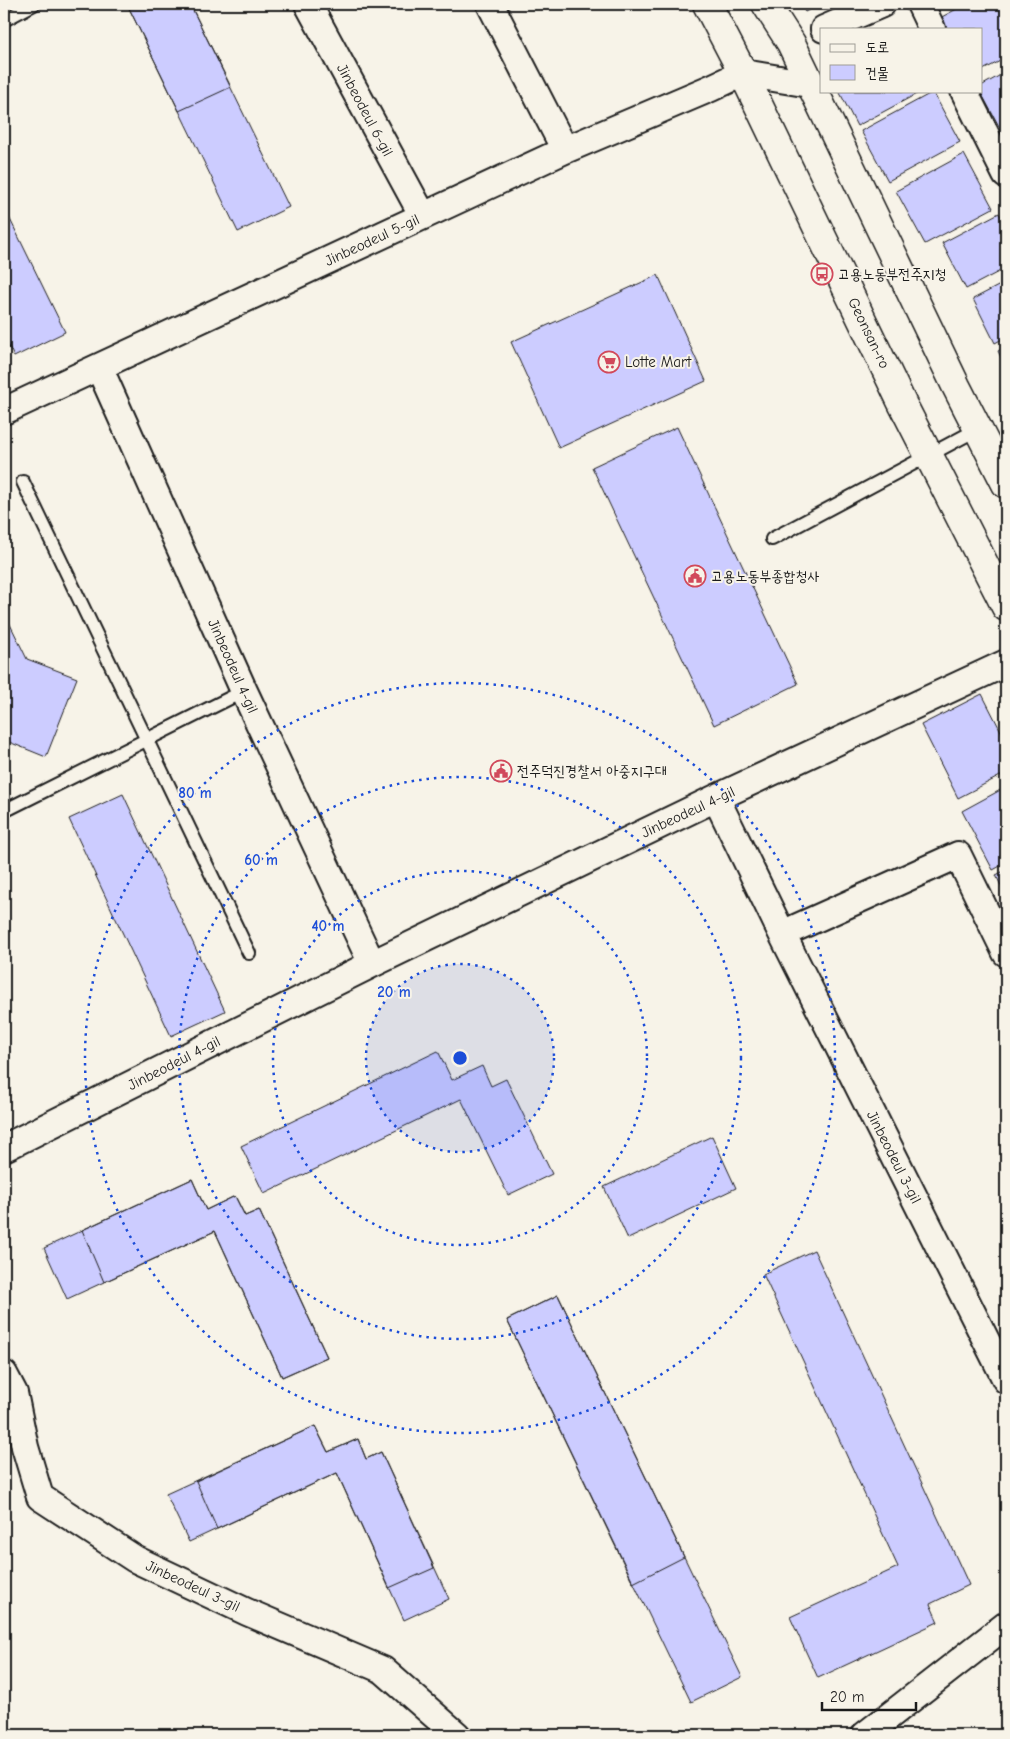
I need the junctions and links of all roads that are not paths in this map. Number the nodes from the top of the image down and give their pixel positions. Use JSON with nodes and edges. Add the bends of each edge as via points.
{"nodes":[{"id":1,"x":34,"y":4,"type":"edge"},
{"id":2,"x":308,"y":4,"type":"edge"},
{"id":3,"x":490,"y":4,"type":"edge"},
{"id":4,"x":707,"y":4,"type":"edge"},
{"id":5,"x":766,"y":4,"type":"edge"},
{"id":6,"x":882,"y":4,"type":"edge"},
{"id":7,"x":920,"y":4,"type":"edge"},
{"id":8,"x":4,"y":20,"type":"edge"},
{"id":9,"x":824,"y":28,"type":"edge"},
{"id":10,"x":932,"y":28,"type":"edge"},
{"id":11,"x":820,"y":30,"type":"edge"},
{"id":12,"x":791,"y":43,"type":"junction"},
{"id":13,"x":743,"y":73,"type":"junction"},
{"id":14,"x":810,"y":84,"type":"junction"},
{"id":15,"x":964,"y":92,"type":"edge"},
{"id":16,"x":564,"y":150,"type":"junction"},
{"id":17,"x":1006,"y":175,"type":"edge"},
{"id":18,"x":422,"y":216,"type":"junction"},
{"id":19,"x":99,"y":367,"type":"junction"},
{"id":20,"x":4,"y":411,"type":"edge"},
{"id":21,"x":978,"y":429,"type":"junction"},
{"id":22,"x":929,"y":456,"type":"junction"},
{"id":23,"x":23,"y":482,"type":"dead end"},
{"id":24,"x":1006,"y":484,"type":"edge"},
{"id":25,"x":772,"y":539,"type":"dead end"},
{"id":26,"x":1006,"y":608,"type":"edge"},
{"id":27,"x":1006,"y":664,"type":"edge"},
{"id":28,"x":244,"y":691,"type":"junction"},
{"id":29,"x":148,"y":739,"type":"junction"},
{"id":30,"x":716,"y":798,"type":"junction"},
{"id":31,"x":4,"y":812,"type":"edge"},
{"id":32,"x":782,"y":934,"type":"junction"},
{"id":33,"x":249,"y":953,"type":"dead end"},
{"id":34,"x":1006,"y":953,"type":"edge"},
{"id":35,"x":372,"y":964,"type":"junction"},
{"id":36,"x":4,"y":1148,"type":"edge"},
{"id":37,"x":4,"y":1374,"type":"edge"},
{"id":38,"x":1006,"y":1380,"type":"edge"},
{"id":39,"x":1006,"y":1625,"type":"edge"},
{"id":40,"x":457,"y":1735,"type":"edge"},
{"id":41,"x":865,"y":1735,"type":"edge"}],
"edges":[{"from":1,"to":8,"type":"lane"},
{"from":2,"to":18,"type":"street","name":"Jinbeodeul 6-gil"},
{"from":3,"to":16,"type":"street"},
{"from":4,"to":13,"type":"street","name":"Geonsan-ro"},
{"from":5,"to":12,"type":"street"},
{"from":6,"to":9,"type":"street"},
{"from":7,"to":10,"type":"street"},
{"from":11,"to":12,"type":"street"},
{"from":12,"to":14,"type":"street"},
{"from":13,"to":14,"type":"street"},
{"from":13,"to":16,"type":"street","name":"Jinbeodeul 5-gil"},
{"from":13,"to":22,"type":"street","name":"Geonsan-ro"},
{"from":14,"to":21,"type":"street"},
{"from":15,"to":17,"type":"street"},
{"from":16,"to":18,"type":"street","name":"Jinbeodeul 5-gil"},
{"from":18,"to":19,"type":"street","name":"Jinbeodeul 5-gil"},
{"from":19,"to":20,"type":"street","name":"Jinbeodeul 5-gil"},
{"from":19,"to":28,"type":"street","name":"Jinbeodeul 4-gil"},
{"from":21,"to":22,"type":"lane"},
{"from":21,"to":24,"type":"street"},
{"from":22,"to":25,"type":"lane"},
{"from":22,"to":26,"type":"street","name":"Geonsan-ro"},
{"from":23,"to":29,"type":"lane"},
{"from":27,"to":30,"type":"street","name":"Jinbeodeul 4-gil"},
{"from":28,"to":29,"type":"lane"},
{"from":28,"to":35,"type":"street","name":"Jinbeodeul 4-gil"},
{"from":29,"to":31,"type":"lane"},
{"from":29,"to":33,"type":"lane"},
{"from":30,"to":32,"type":"street","name":"Jinbeodeul 3-gil"},
{"from":30,"to":35,"type":"street","name":"Jinbeodeul 4-gil"},
{"from":32,"to":34,"type":"street","via":[[958,855]]},
{"from":32,"to":38,"type":"street","name":"Jinbeodeul 3-gil"},
{"from":35,"to":36,"type":"street","name":"Jinbeodeul 4-gil"},
{"from":37,"to":40,"type":"street","name":"Jinbeodeul 3-gil","via":[[14,1393],[40,1497],[136,1559],[247,1612],[383,1670]]},
{"from":39,"to":41,"type":"street"}]}
